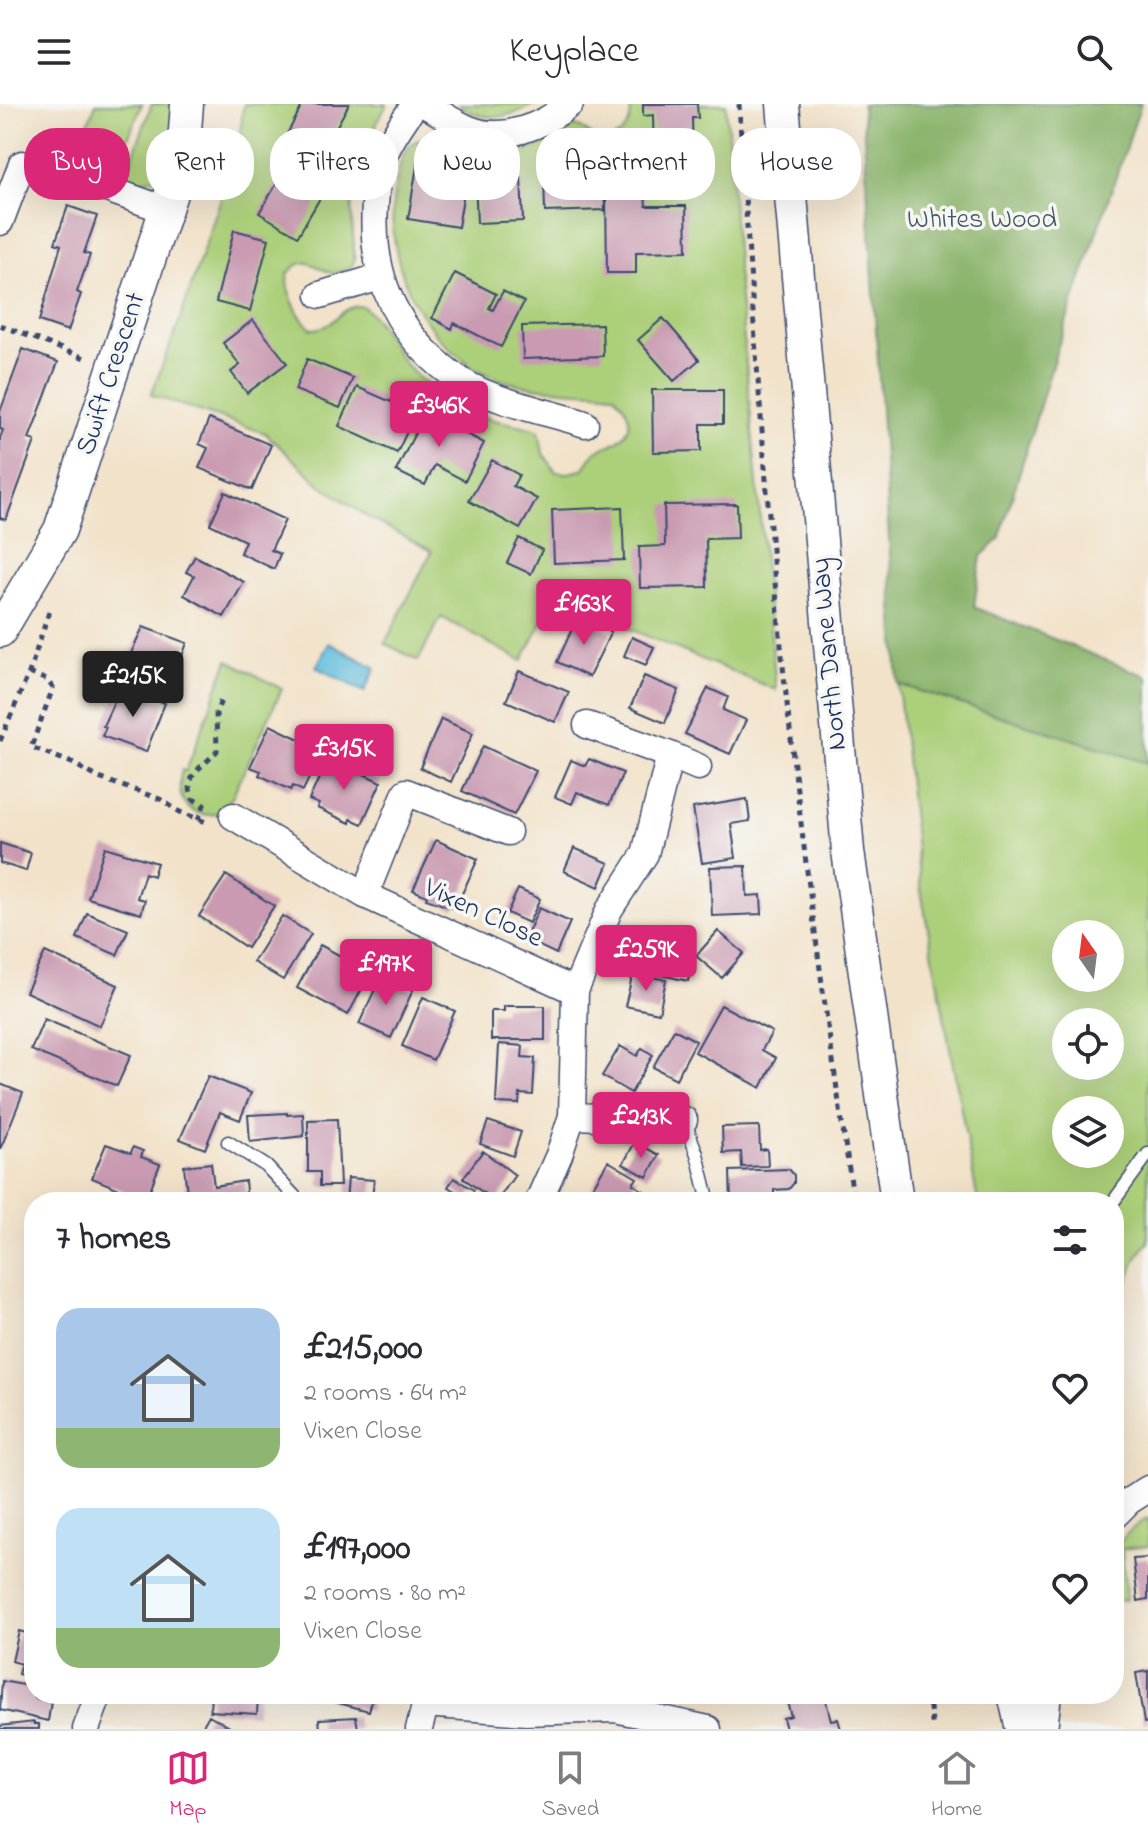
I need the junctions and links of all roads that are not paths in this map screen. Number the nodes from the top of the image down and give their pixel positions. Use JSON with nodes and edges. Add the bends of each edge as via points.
{"nodes":[{"id":1,"x":187,"y":104,"type":"edge"},
{"id":2,"x":415,"y":104,"type":"edge"},
{"id":3,"x":424,"y":104,"type":"edge"},
{"id":4,"x":570,"y":104,"type":"edge"},
{"id":5,"x":783,"y":104,"type":"edge"},
{"id":6,"x":166,"y":210,"type":"junction"},
{"id":7,"x":0,"y":222,"type":"edge"},
{"id":8,"x":380,"y":277,"type":"junction"},
{"id":9,"x":320,"y":295,"type":"dead end"},
{"id":10,"x":585,"y":424,"type":"dead end"},
{"id":11,"x":0,"y":631,"type":"edge"},
{"id":12,"x":587,"y":725,"type":"dead end"},
{"id":13,"x":670,"y":755,"type":"junction"},
{"id":14,"x":698,"y":767,"type":"dead end"},
{"id":15,"x":233,"y":816,"type":"road end"},
{"id":16,"x":508,"y":832,"type":"dead end"},
{"id":17,"x":365,"y":895,"type":"junction"},
{"id":18,"x":575,"y":991,"type":"junction"},
{"id":19,"x":572,"y":1116,"type":"junction"},
{"id":20,"x":684,"y":1120,"type":"joint"},
{"id":21,"x":228,"y":1142,"type":"dead end"},
{"id":22,"x":1148,"y":1154,"type":"edge"},
{"id":23,"x":291,"y":1192,"type":"edge"},
{"id":24,"x":542,"y":1192,"type":"edge"},
{"id":25,"x":706,"y":1192,"type":"edge"},
{"id":26,"x":896,"y":1192,"type":"edge"},
{"id":27,"x":1120,"y":1192,"type":"edge"},
{"id":28,"x":1148,"y":1489,"type":"edge"},
{"id":29,"x":1124,"y":1495,"type":"edge"},
{"id":30,"x":1124,"y":1506,"type":"edge"},
{"id":31,"x":95,"y":1704,"type":"edge"},
{"id":32,"x":1016,"y":1704,"type":"edge"},
{"id":33,"x":1044,"y":1704,"type":"edge"},
{"id":34,"x":424,"y":1709,"type":"edge"},
{"id":35,"x":86,"y":1729,"type":"edge"},
{"id":36,"x":708,"y":1729,"type":"edge"},
{"id":37,"x":1022,"y":1729,"type":"edge"},
{"id":38,"x":1041,"y":1729,"type":"edge"}],
"edges":[{"from":1,"to":6,"type":"street","name":"Swift Crescent","via":[[183,157]]},
{"from":2,"to":8,"type":"street","via":[[382,162],[374,219]]},
{"from":3,"to":4,"type":"street","via":[[470,130],[496,135],[543,122]]},
{"from":5,"to":26,"type":"street","name":"North Dane Way","via":[[848,851]]},
{"from":6,"to":7,"type":"street","via":[[51,169],[22,164]]},
{"from":6,"to":11,"type":"street","name":"Swift Crescent","via":[[60,530]]},
{"from":8,"to":9,"type":"street"},
{"from":8,"to":10,"type":"street","via":[[409,333],[465,383]]},
{"from":12,"to":13,"type":"street"},
{"from":13,"to":14,"type":"street"},
{"from":13,"to":18,"type":"street","via":[[645,854],[609,910]]},
{"from":15,"to":17,"type":"street","name":"Vixen Close"},
{"from":16,"to":17,"type":"street","via":[[406,792]]},
{"from":17,"to":18,"type":"street","name":"Vixen Close"},
{"from":18,"to":19,"type":"street"},
{"from":19,"to":20,"type":"street"},
{"from":19,"to":24,"type":"street"},
{"from":20,"to":25,"type":"lane"},
{"from":21,"to":23,"type":"lane","via":[[266,1166]]},
{"from":22,"to":27,"type":"lane"},
{"from":28,"to":29,"type":"street"},
{"from":28,"to":30,"type":"street"},
{"from":31,"to":35,"type":"street"},
{"from":32,"to":37,"type":"street"},
{"from":33,"to":38,"type":"street"},
{"from":34,"to":36,"type":"street","via":[[615,1709]]}]}
